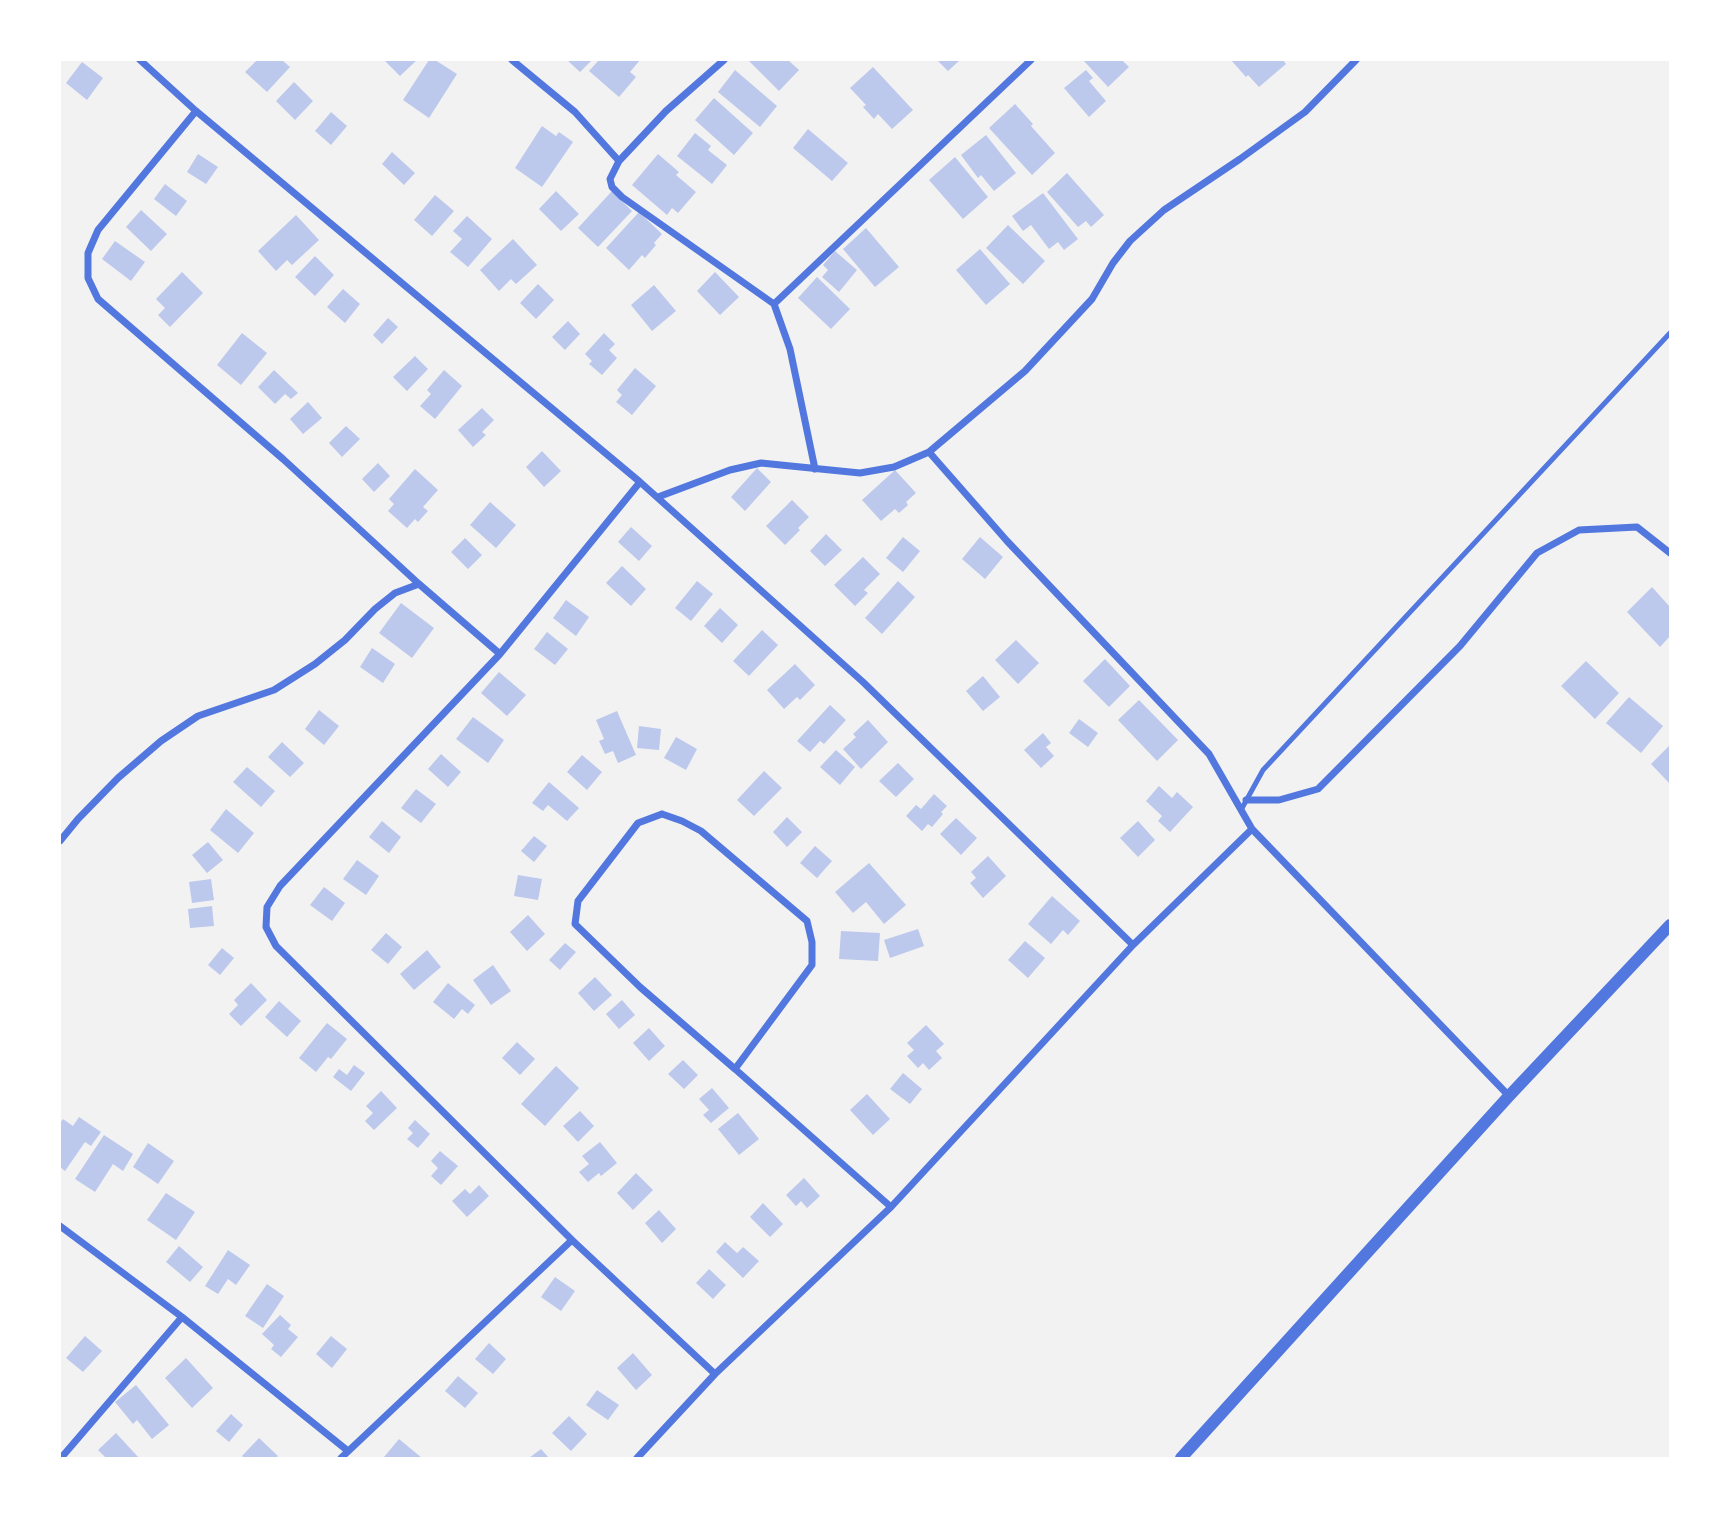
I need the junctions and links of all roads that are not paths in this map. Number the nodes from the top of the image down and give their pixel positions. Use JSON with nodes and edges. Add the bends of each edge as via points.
{"nodes":[{"id":1,"x":140,"y":60,"type":"edge"},
{"id":2,"x":512,"y":60,"type":"edge"},
{"id":3,"x":724,"y":60,"type":"edge"},
{"id":4,"x":1031,"y":60,"type":"edge"},
{"id":5,"x":1356,"y":60,"type":"edge"},
{"id":6,"x":196,"y":111,"type":"junction"},
{"id":7,"x":620,"y":161,"type":"junction"},
{"id":8,"x":774,"y":304,"type":"junction"},
{"id":9,"x":1671,"y":333,"type":"edge"},
{"id":10,"x":929,"y":452,"type":"junction"},
{"id":11,"x":814,"y":469,"type":"junction"},
{"id":12,"x":640,"y":482,"type":"junction"},
{"id":13,"x":658,"y":497,"type":"junction"},
{"id":14,"x":1671,"y":553,"type":"edge"},
{"id":15,"x":419,"y":584,"type":"junction"},
{"id":16,"x":500,"y":654,"type":"junction"},
{"id":17,"x":1246,"y":800,"type":"junction"},
{"id":18,"x":1241,"y":810,"type":"junction"},
{"id":19,"x":1252,"y":829,"type":"junction"},
{"id":20,"x":60,"y":841,"type":"edge"},
{"id":21,"x":1671,"y":925,"type":"edge"},
{"id":22,"x":1133,"y":945,"type":"junction"},
{"id":23,"x":735,"y":1069,"type":"junction"},
{"id":24,"x":1509,"y":1096,"type":"junction"},
{"id":25,"x":891,"y":1207,"type":"junction"},
{"id":26,"x":60,"y":1226,"type":"edge"},
{"id":27,"x":572,"y":1240,"type":"junction"},
{"id":28,"x":182,"y":1317,"type":"junction"},
{"id":29,"x":715,"y":1374,"type":"junction"},
{"id":30,"x":348,"y":1451,"type":"junction"},
{"id":31,"x":61,"y":1458,"type":"edge"},
{"id":32,"x":341,"y":1458,"type":"edge"},
{"id":33,"x":637,"y":1458,"type":"edge"},
{"id":34,"x":1181,"y":1458,"type":"edge"}],
"edges":[{"from":1,"to":6,"type":"street"},
{"from":2,"to":7,"type":"street","via":[[575,111]]},
{"from":3,"to":7,"type":"street","via":[[666,111]]},
{"from":4,"to":8,"type":"street"},
{"from":5,"to":10,"type":"street","via":[[1305,112],[1164,210],[1130,241],[1091,299],[1025,371]]},
{"from":6,"to":12,"type":"street"},
{"from":6,"to":15,"type":"street","via":[[98,230],[88,253],[88,278],[98,299]]},
{"from":7,"to":8,"type":"street","via":[[610,179],[622,197]]},
{"from":8,"to":11,"type":"street","via":[[790,349]]},
{"from":9,"to":17,"type":"lane","via":[[1263,769]]},
{"from":10,"to":11,"type":"street","via":[[894,467],[859,473]]},
{"from":10,"to":18,"type":"street","via":[[1209,754]]},
{"from":11,"to":13,"type":"street","via":[[761,463]]},
{"from":12,"to":13,"type":"street"},
{"from":12,"to":16,"type":"street"},
{"from":13,"to":22,"type":"street","via":[[863,682]]},
{"from":14,"to":17,"type":"street","via":[[1637,527],[1578,530],[1537,553],[1460,646],[1318,789],[1279,800]]},
{"from":15,"to":16,"type":"street"},
{"from":15,"to":20,"type":"street","via":[[396,593],[315,664],[274,690],[198,716],[161,741]]},
{"from":16,"to":27,"type":"street","via":[[281,886],[267,907],[266,927],[276,946]]},
{"from":17,"to":18,"type":"lane"},
{"from":18,"to":19,"type":"street"},
{"from":19,"to":22,"type":"street"},
{"from":19,"to":24,"type":"street"},
{"from":21,"to":24,"type":"street"},
{"from":22,"to":25,"type":"street"},
{"from":23,"to":23,"type":"street","via":[[575,924],[578,901],[638,823],[662,814],[701,831],[807,921],[812,965]]},
{"from":23,"to":25,"type":"street"},
{"from":24,"to":34,"type":"street"},
{"from":25,"to":29,"type":"street"},
{"from":26,"to":28,"type":"street"},
{"from":27,"to":29,"type":"street"},
{"from":27,"to":30,"type":"street"},
{"from":28,"to":30,"type":"street"},
{"from":28,"to":31,"type":"street"},
{"from":29,"to":33,"type":"street"},
{"from":30,"to":32,"type":"street"}]}
